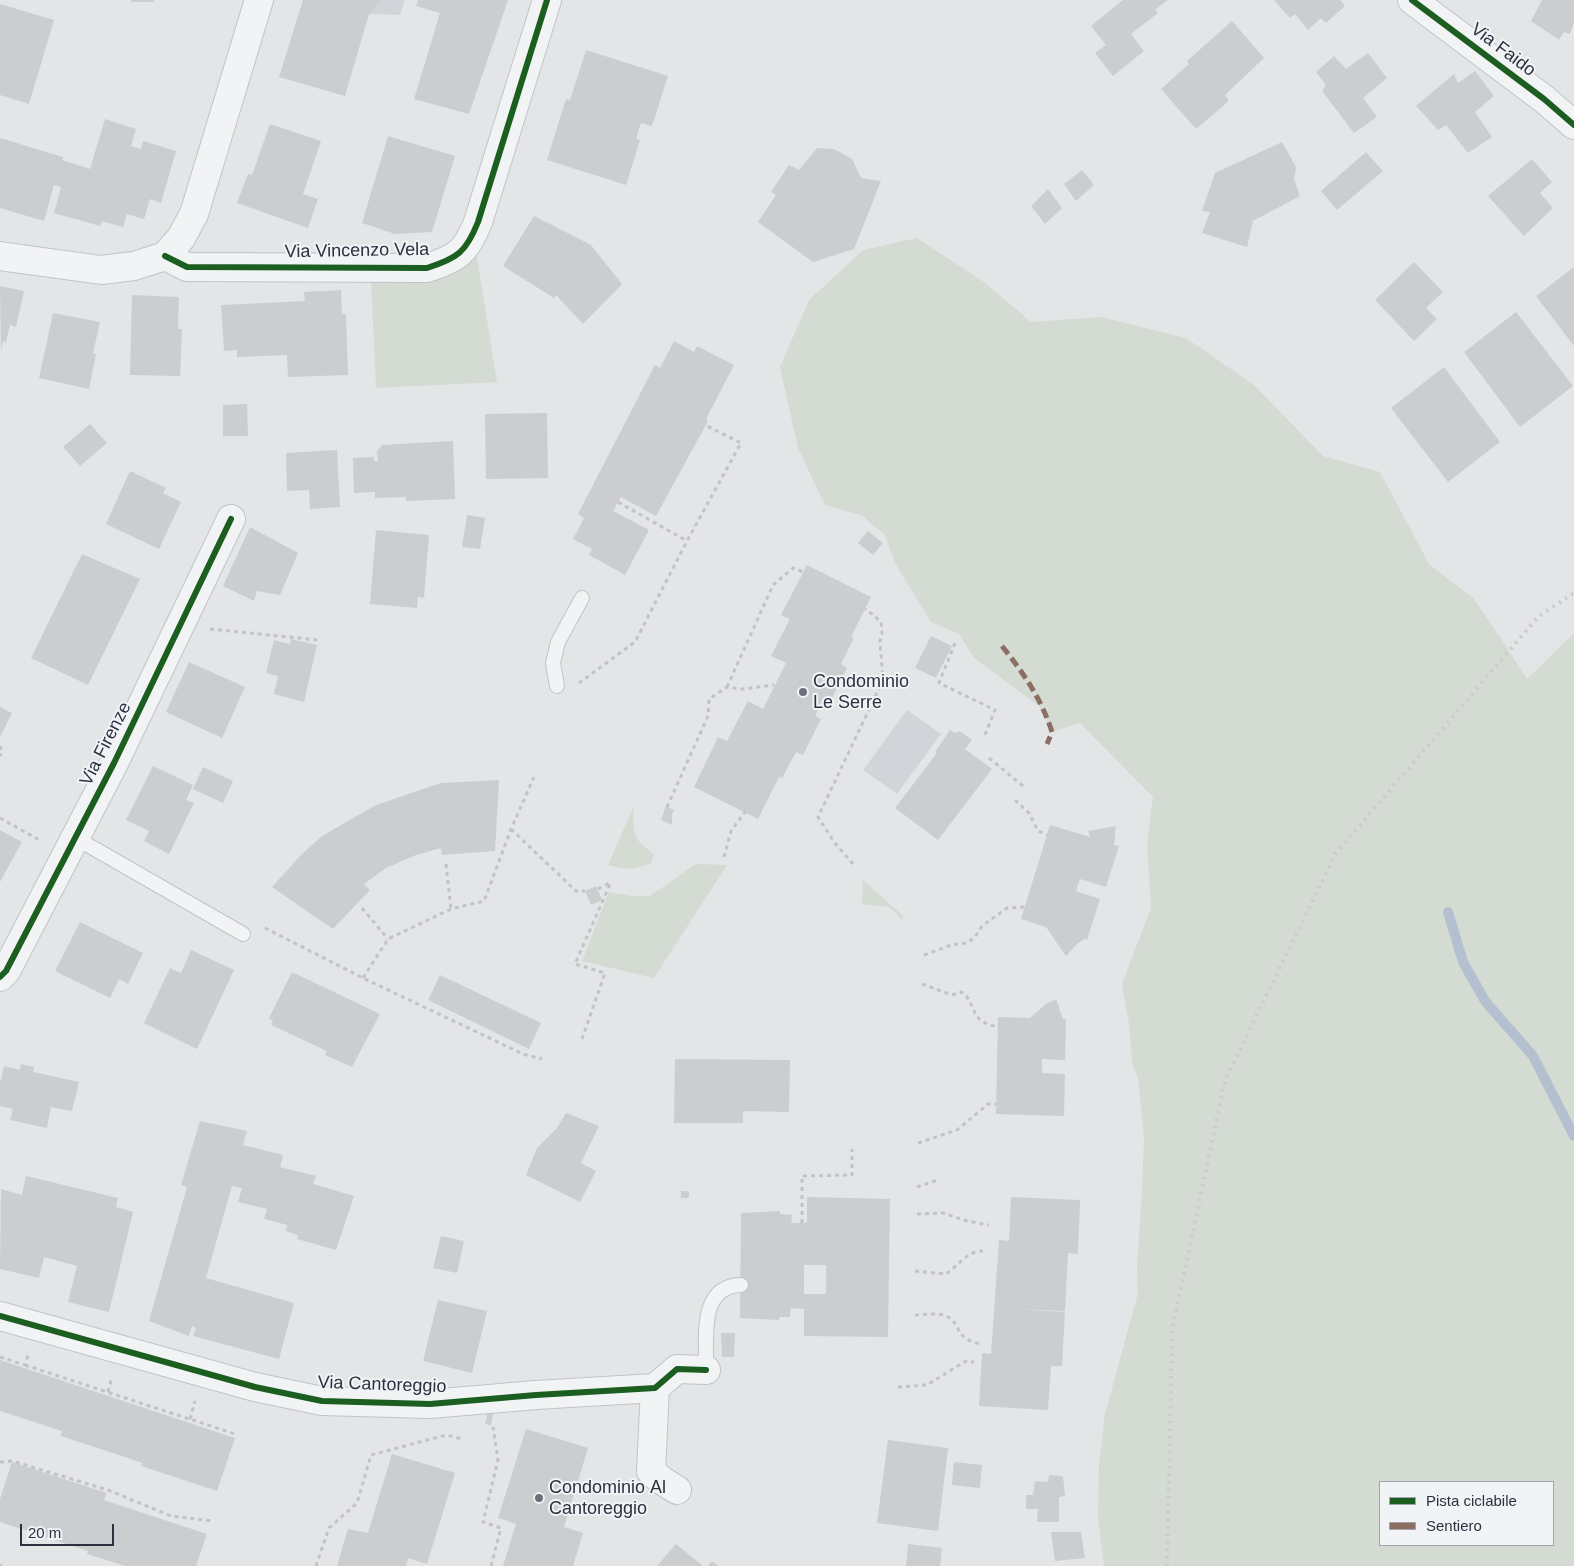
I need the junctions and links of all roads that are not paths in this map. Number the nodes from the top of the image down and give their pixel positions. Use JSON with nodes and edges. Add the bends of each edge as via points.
{"nodes":[{"id":1,"x":259,"y":0,"type":"edge"},
{"id":2,"x":547,"y":0,"type":"edge"},
{"id":3,"x":1412,"y":0,"type":"edge"},
{"id":4,"x":1574,"y":126,"type":"edge"},
{"id":5,"x":0,"y":256,"type":"edge"},
{"id":6,"x":165,"y":256,"type":"junction"},
{"id":7,"x":231,"y":519,"type":"dead end"},
{"id":8,"x":582,"y":598,"type":"dead end"},
{"id":9,"x":557,"y":686,"type":"dead end"},
{"id":10,"x":70,"y":847,"type":"junction"},
{"id":11,"x":243,"y":934,"type":"dead end"},
{"id":12,"x":0,"y":977,"type":"edge"},
{"id":13,"x":740,"y":1285,"type":"dead end"},
{"id":14,"x":0,"y":1316,"type":"edge"},
{"id":15,"x":706,"y":1370,"type":"joint"},
{"id":16,"x":655,"y":1388,"type":"junction"},
{"id":17,"x":677,"y":1490,"type":"dead end"}],
"edges":[{"from":1,"to":6,"type":"street","via":[[194,214],[181,238]]},
{"from":2,"to":6,"type":"street","name":"Via Vincenzo Vela","via":[[478,222],[463,251],[446,262],[427,268],[187,267]]},
{"from":3,"to":4,"type":"street","name":"Via Faido"},
{"from":5,"to":6,"type":"street","via":[[101,270],[134,266]]},
{"from":7,"to":10,"type":"street","name":"Via Firenze"},
{"from":8,"to":9,"type":"lane","via":[[558,642],[553,663]]},
{"from":10,"to":11,"type":"lane"},
{"from":10,"to":12,"type":"street","name":"Via Firenze"},
{"from":13,"to":15,"type":"lane","via":[[723,1288],[710,1302]]},
{"from":14,"to":16,"type":"street","name":"Via Cantoreggio","via":[[255,1387],[322,1401],[430,1404]]},
{"from":15,"to":16,"type":"street","via":[[677,1368]]},
{"from":16,"to":17,"type":"street","via":[[651,1471]]}]}
